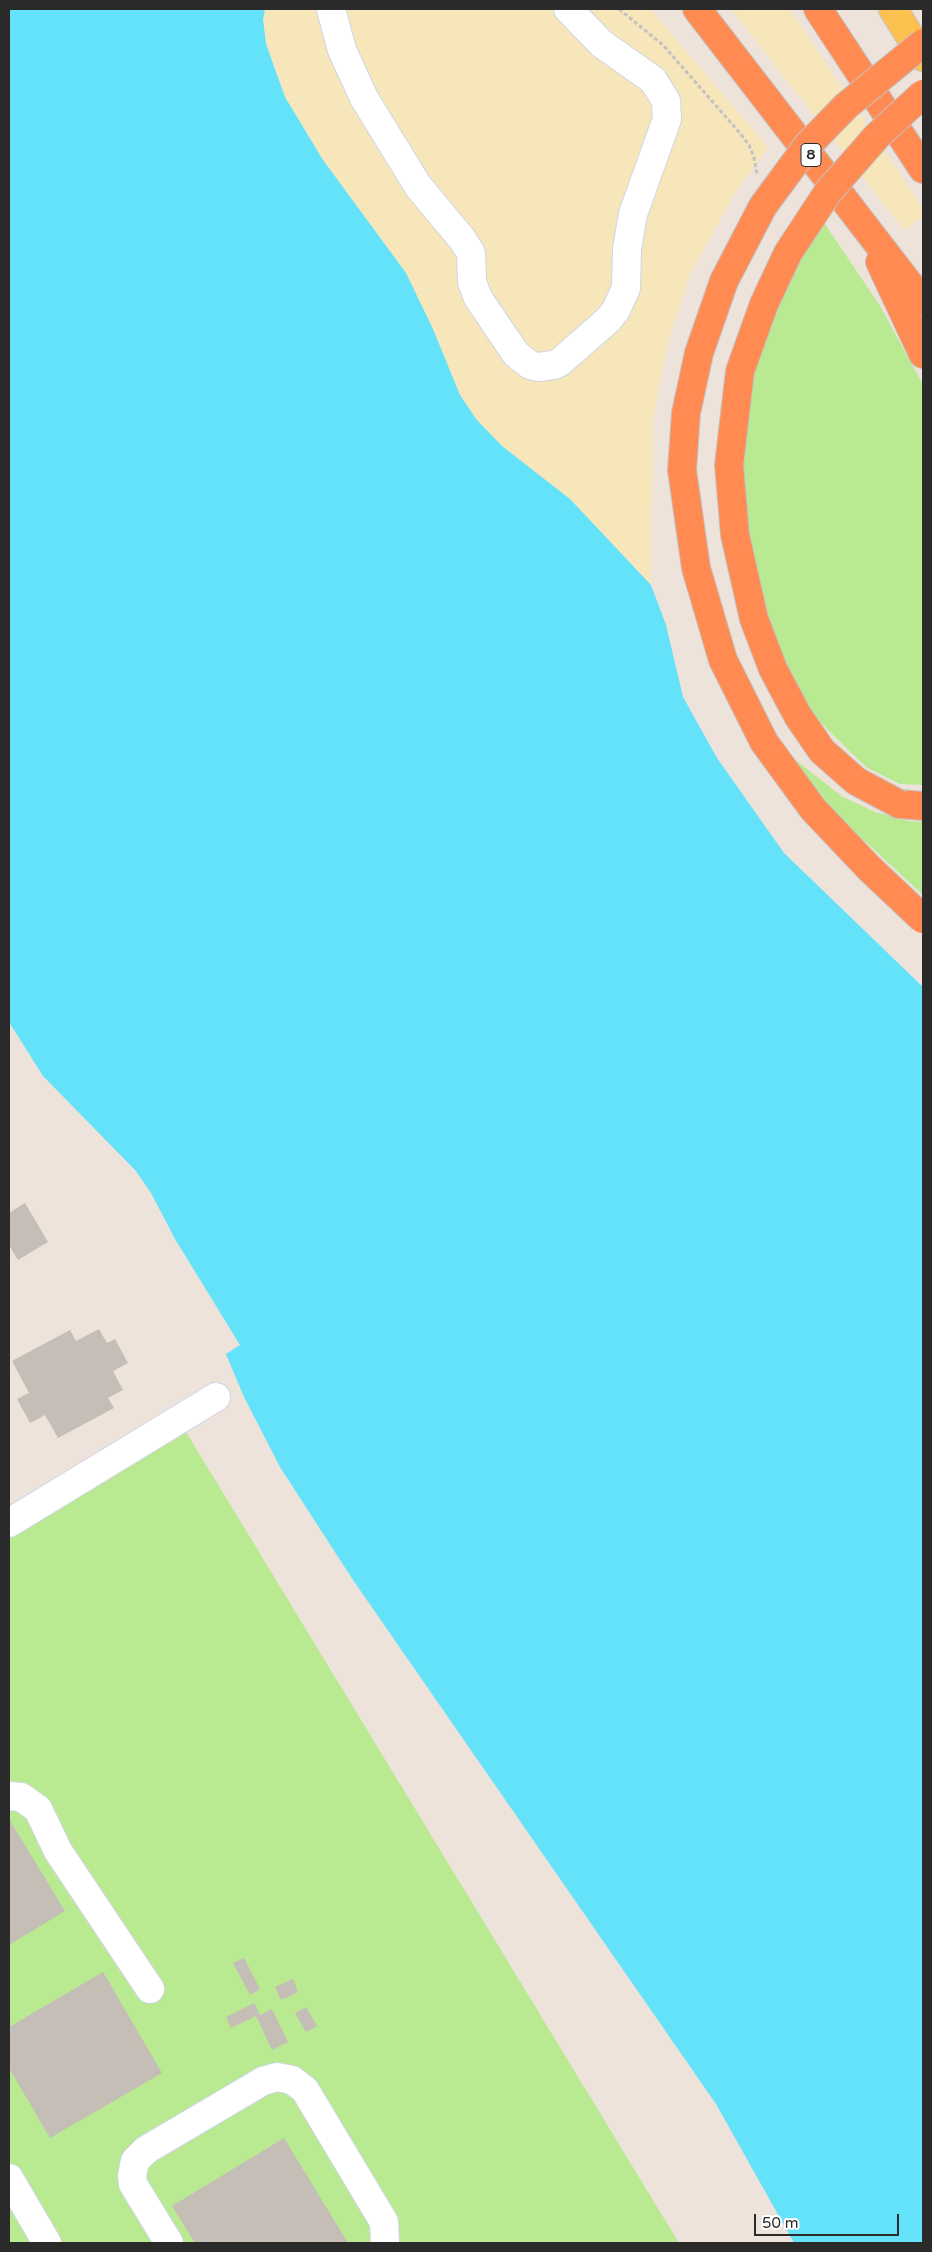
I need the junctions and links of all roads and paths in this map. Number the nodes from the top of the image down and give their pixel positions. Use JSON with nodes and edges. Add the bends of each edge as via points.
{"nodes":[{"id":1,"x":332,"y":9,"type":"edge"},
{"id":2,"x":568,"y":9,"type":"edge"},
{"id":3,"x":619,"y":9,"type":"edge"},
{"id":4,"x":697,"y":9,"type":"edge"},
{"id":5,"x":818,"y":9,"type":"edge"},
{"id":6,"x":893,"y":9,"type":"edge"},
{"id":7,"x":923,"y":43,"type":"edge"},
{"id":8,"x":923,"y":57,"type":"edge"},
{"id":9,"x":923,"y":94,"type":"edge"},
{"id":10,"x":923,"y":168,"type":"edge"},
{"id":11,"x":756,"y":178,"type":"dead end"},
{"id":12,"x":863,"y":222,"type":"junction"},
{"id":13,"x":923,"y":302,"type":"edge"},
{"id":14,"x":923,"y":354,"type":"edge"},
{"id":15,"x":911,"y":805,"type":"edge"},
{"id":16,"x":923,"y":919,"type":"edge"},
{"id":17,"x":216,"y":1397,"type":"dead end"},
{"id":18,"x":9,"y":1523,"type":"edge"},
{"id":19,"x":9,"y":1796,"type":"edge"},
{"id":20,"x":150,"y":1989,"type":"dead end"},
{"id":21,"x":9,"y":2178,"type":"edge"},
{"id":22,"x":48,"y":2243,"type":"edge"},
{"id":23,"x":169,"y":2243,"type":"edge"},
{"id":24,"x":385,"y":2243,"type":"edge"}],
"edges":[{"from":1,"to":2,"type":"lane","via":[[342,50],[364,98],[418,186],[471,253],[472,282],[478,298],[516,354],[538,367],[560,362],[616,310],[626,288],[632,214],[667,118],[666,101],[653,80],[602,44]]},
{"from":3,"to":11,"type":"path","via":[[663,46],[739,132],[754,157]]},
{"from":4,"to":12,"type":"highway","number":"8"},
{"from":5,"to":10,"type":"highway"},
{"from":6,"to":8,"type":"main road"},
{"from":7,"to":16,"type":"highway","bridge":true,"via":[[839,113],[808,145],[763,206],[724,282],[699,352],[686,413],[682,470],[696,568],[723,660],[764,742],[813,809]]},
{"from":9,"to":15,"type":"highway","bridge":true,"via":[[877,136],[828,192],[788,253],[764,304],[740,371],[729,464],[735,535],[754,619],[773,669],[798,716],[822,751],[856,781]]},
{"from":12,"to":13,"type":"highway","number":"8"},
{"from":12,"to":14,"type":"highway"},
{"from":17,"to":18,"type":"lane"},
{"from":19,"to":20,"type":"lane","via":[[21,1797],[38,1810],[58,1851]]},
{"from":21,"to":22,"type":"lane"},
{"from":23,"to":24,"type":"lane","via":[[134,2184],[135,2161],[155,2145],[277,2077],[292,2080],[305,2090],[384,2222]]}]}
